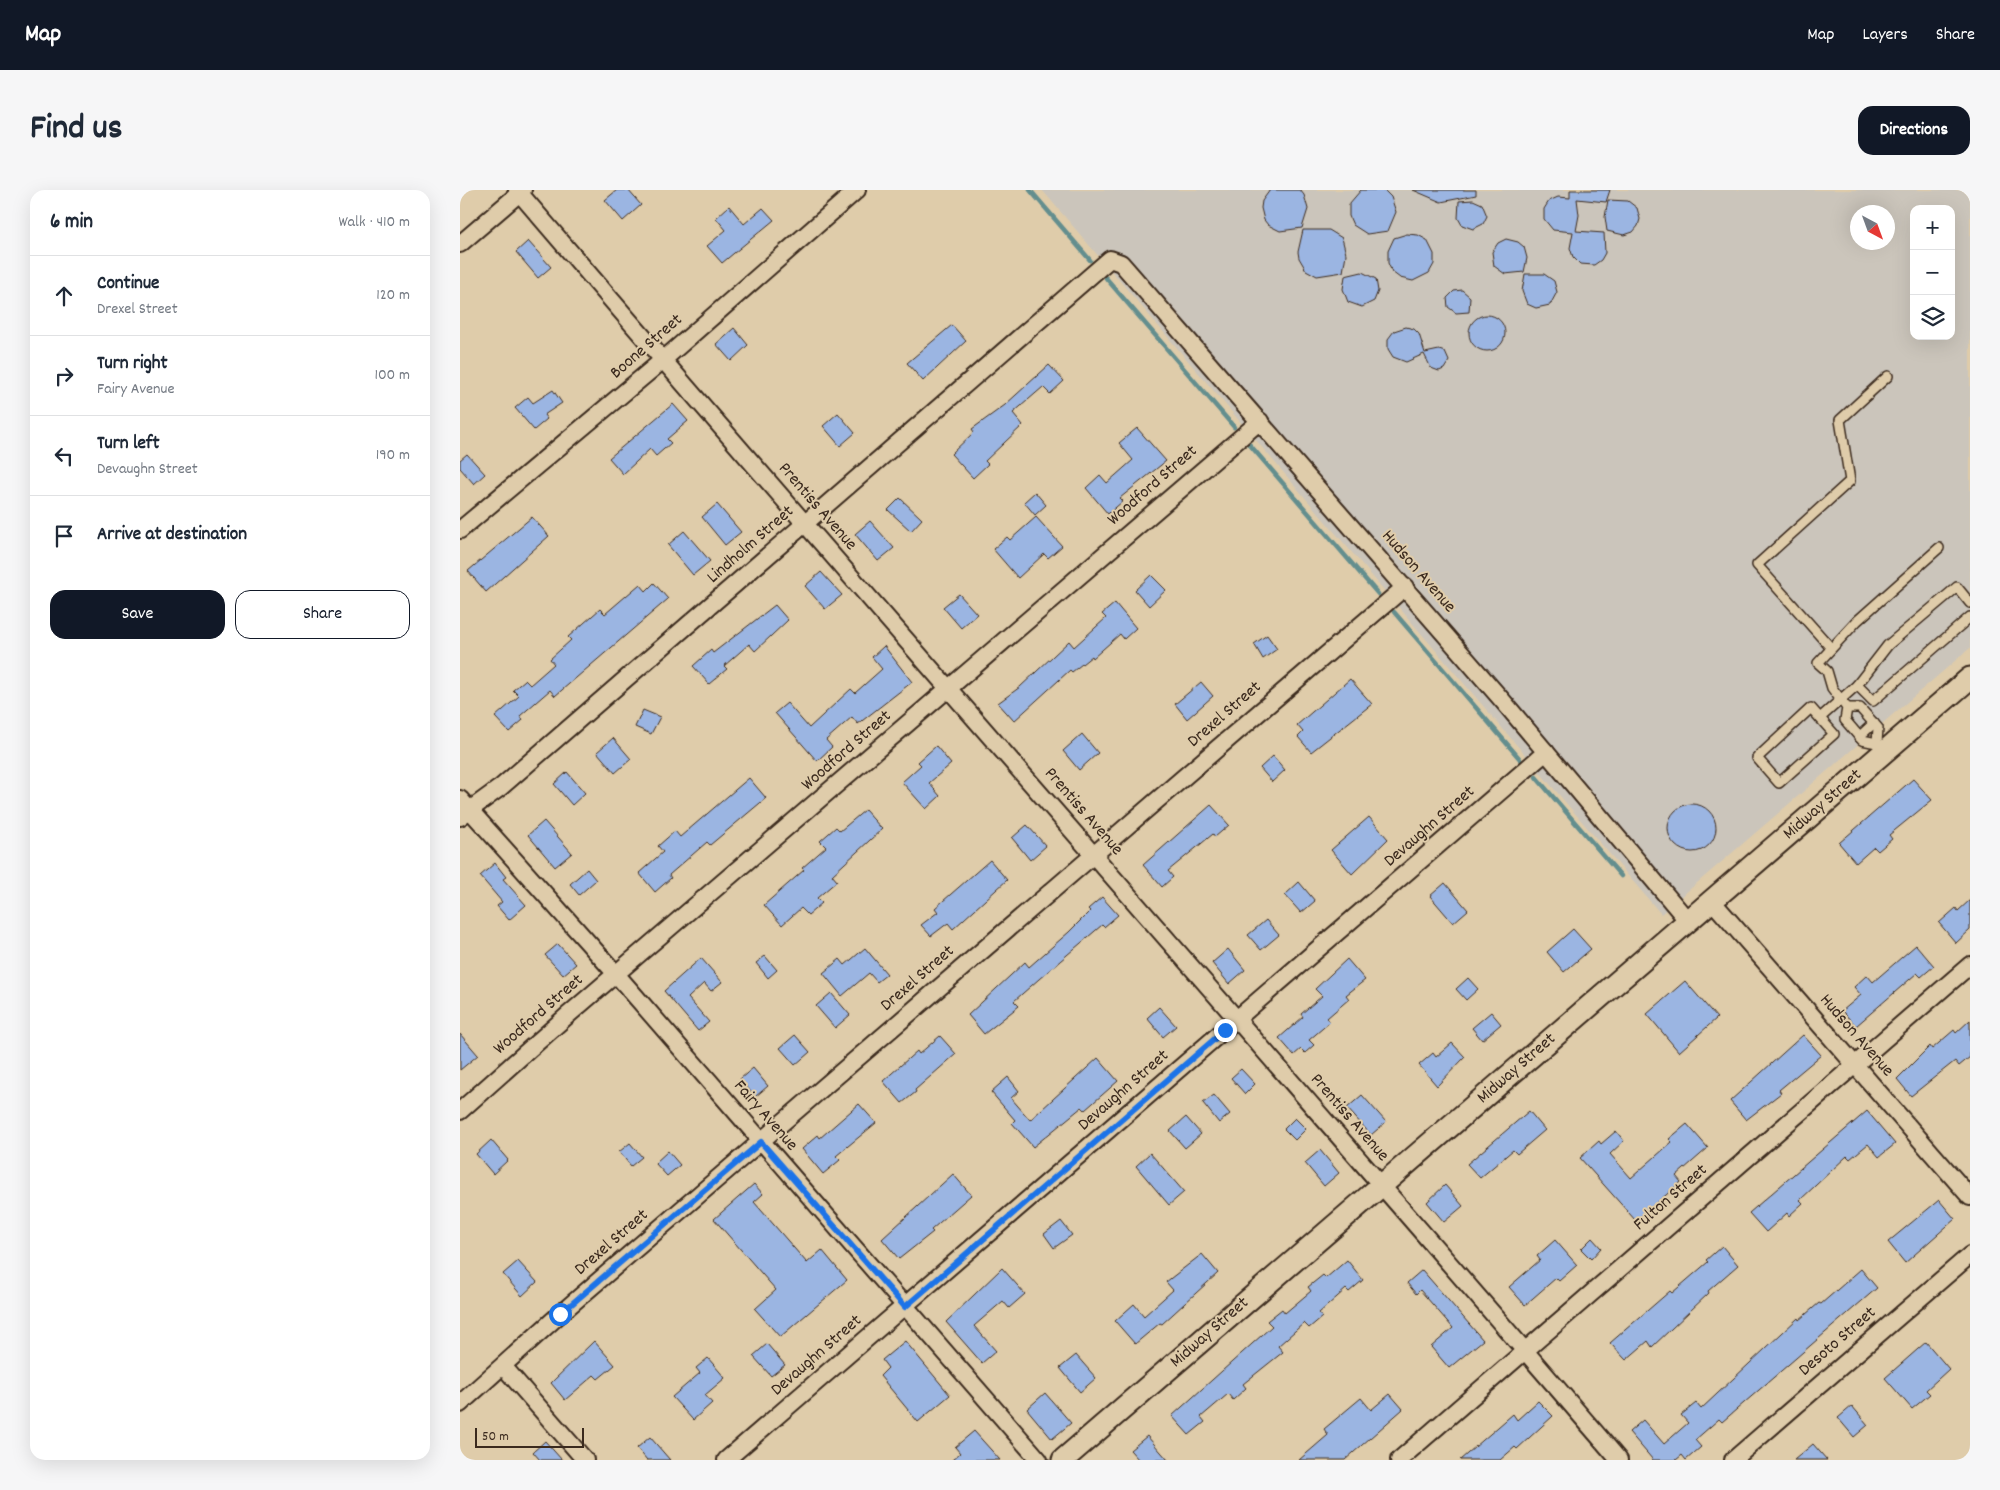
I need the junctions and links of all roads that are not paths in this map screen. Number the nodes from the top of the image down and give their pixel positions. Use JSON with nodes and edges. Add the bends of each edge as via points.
{"nodes":[{"id":1,"x":857,"y":190,"type":"edge"},
{"id":2,"x":520,"y":191,"type":"edge"},
{"id":3,"x":460,"y":244,"type":"edge"},
{"id":4,"x":1110,"y":259,"type":"joint"},
{"id":5,"x":663,"y":360,"type":"junction"},
{"id":6,"x":1888,"y":376,"type":"dead end"},
{"id":7,"x":1260,"y":421,"type":"junction"},
{"id":8,"x":805,"y":524,"type":"junction"},
{"id":9,"x":460,"y":530,"type":"edge"},
{"id":10,"x":1939,"y":548,"type":"dead end"},
{"id":11,"x":1405,"y":587,"type":"junction"},
{"id":12,"x":1970,"y":603,"type":"edge"},
{"id":13,"x":1970,"y":617,"type":"edge"},
{"id":14,"x":1831,"y":648,"type":"junction"},
{"id":15,"x":1970,"y":678,"type":"edge"},
{"id":16,"x":1857,"y":684,"type":"junction"},
{"id":17,"x":949,"y":689,"type":"junction"},
{"id":18,"x":1840,"y":699,"type":"junction"},
{"id":19,"x":1847,"y":708,"type":"junction"},
{"id":20,"x":1820,"y":718,"type":"junction"},
{"id":21,"x":1874,"y":723,"type":"junction"},
{"id":22,"x":1859,"y":737,"type":"junction"},
{"id":23,"x":1881,"y":747,"type":"junction"},
{"id":24,"x":1546,"y":752,"type":"junction"},
{"id":25,"x":463,"y":809,"type":"edge"},
{"id":26,"x":1094,"y":855,"type":"junction"},
{"id":27,"x":1712,"y":901,"type":"junction"},
{"id":28,"x":1688,"y":921,"type":"junction"},
{"id":29,"x":1970,"y":965,"type":"edge"},
{"id":30,"x":616,"y":974,"type":"junction"},
{"id":31,"x":1238,"y":1020,"type":"junction"},
{"id":32,"x":1855,"y":1065,"type":"junction"},
{"id":33,"x":460,"y":1111,"type":"edge"},
{"id":34,"x":761,"y":1142,"type":"junction"},
{"id":35,"x":1381,"y":1186,"type":"junction"},
{"id":36,"x":1970,"y":1197,"type":"edge"},
{"id":37,"x":1970,"y":1255,"type":"edge"},
{"id":38,"x":905,"y":1307,"type":"junction"},
{"id":39,"x":1526,"y":1351,"type":"junction"},
{"id":40,"x":503,"y":1366,"type":"junction"},
{"id":41,"x":460,"y":1404,"type":"edge"},
{"id":42,"x":585,"y":1460,"type":"edge"},
{"id":43,"x":726,"y":1460,"type":"edge"},
{"id":44,"x":1039,"y":1460,"type":"edge"},
{"id":45,"x":1063,"y":1460,"type":"edge"},
{"id":46,"x":1399,"y":1460,"type":"edge"},
{"id":47,"x":1619,"y":1460,"type":"edge"},
{"id":48,"x":1733,"y":1460,"type":"edge"}],
"edges":[{"from":1,"to":5,"type":"street","name":"Boone Street"},
{"from":2,"to":3,"type":"street"},
{"from":2,"to":5,"type":"street","name":"Prentiss Avenue"},
{"from":4,"to":7,"type":"street","name":"Hudson Avenue","via":[[1121,263]]},
{"from":4,"to":8,"type":"street","name":"Lindholm Street"},
{"from":5,"to":8,"type":"street","name":"Prentiss Avenue"},
{"from":5,"to":9,"type":"street","name":"Boone Street"},
{"from":6,"to":14,"type":"lane","via":[[1840,420],[1850,481],[1757,565]]},
{"from":7,"to":11,"type":"street","name":"Hudson Avenue"},
{"from":7,"to":17,"type":"street","name":"Woodford Street"},
{"from":8,"to":17,"type":"street","name":"Prentiss Avenue"},
{"from":8,"to":25,"type":"street","name":"Lindholm Street","via":[[501,787]]},
{"from":10,"to":14,"type":"lane"},
{"from":11,"to":24,"type":"street","name":"Hudson Avenue"},
{"from":11,"to":26,"type":"street","name":"Drexel Street"},
{"from":12,"to":16,"type":"lane","via":[[1957,587],[1888,646]]},
{"from":13,"to":16,"type":"lane","via":[[1873,701]]},
{"from":14,"to":18,"type":"lane","via":[[1818,662],[1827,671],[1832,688]]},
{"from":15,"to":23,"type":"street","name":"Midway Street"},
{"from":16,"to":18,"type":"lane"},
{"from":17,"to":26,"type":"street","name":"Prentiss Avenue"},
{"from":17,"to":30,"type":"street","name":"Woodford Street"},
{"from":18,"to":19,"type":"lane"},
{"from":18,"to":20,"type":"lane"},
{"from":19,"to":21,"type":"lane","via":[[1860,708]]},
{"from":19,"to":22,"type":"lane","via":[[1846,720]]},
{"from":20,"to":20,"type":"lane","via":[[1811,708],[1757,758],[1779,783],[1834,734]]},
{"from":21,"to":22,"type":"lane"},
{"from":21,"to":23,"type":"lane"},
{"from":22,"to":23,"type":"lane"},
{"from":23,"to":27,"type":"street","name":"Midway Street"},
{"from":24,"to":28,"type":"street","name":"Hudson Avenue"},
{"from":24,"to":31,"type":"street","name":"Devaughn Street"},
{"from":25,"to":30,"type":"street","name":"Fairy Avenue"},
{"from":26,"to":31,"type":"street","name":"Prentiss Avenue"},
{"from":26,"to":34,"type":"street","name":"Drexel Street"},
{"from":27,"to":28,"type":"street","name":"Midway Street"},
{"from":27,"to":32,"type":"street","name":"Hudson Avenue"},
{"from":28,"to":35,"type":"street","name":"Midway Street"},
{"from":29,"to":32,"type":"street","name":"Fulton Street"},
{"from":30,"to":33,"type":"street","name":"Woodford Street"},
{"from":30,"to":34,"type":"street","name":"Fairy Avenue"},
{"from":31,"to":35,"type":"street","name":"Prentiss Avenue"},
{"from":31,"to":38,"type":"street","name":"Devaughn Street"},
{"from":32,"to":36,"type":"street","name":"Hudson Avenue"},
{"from":32,"to":39,"type":"street","name":"Fulton Street"},
{"from":34,"to":38,"type":"street","name":"Fairy Avenue"},
{"from":34,"to":40,"type":"street","name":"Drexel Street"},
{"from":35,"to":39,"type":"street","name":"Prentiss Avenue"},
{"from":35,"to":45,"type":"street","name":"Midway Street"},
{"from":37,"to":48,"type":"street","name":"Desoto Street"},
{"from":38,"to":43,"type":"street","name":"Devaughn Street"},
{"from":38,"to":44,"type":"street","name":"Fairy Avenue"},
{"from":39,"to":46,"type":"street","name":"Fulton Street"},
{"from":39,"to":47,"type":"street","name":"Prentiss Avenue"},
{"from":40,"to":41,"type":"street","name":"Drexel Street"},
{"from":40,"to":42,"type":"street"}]}
